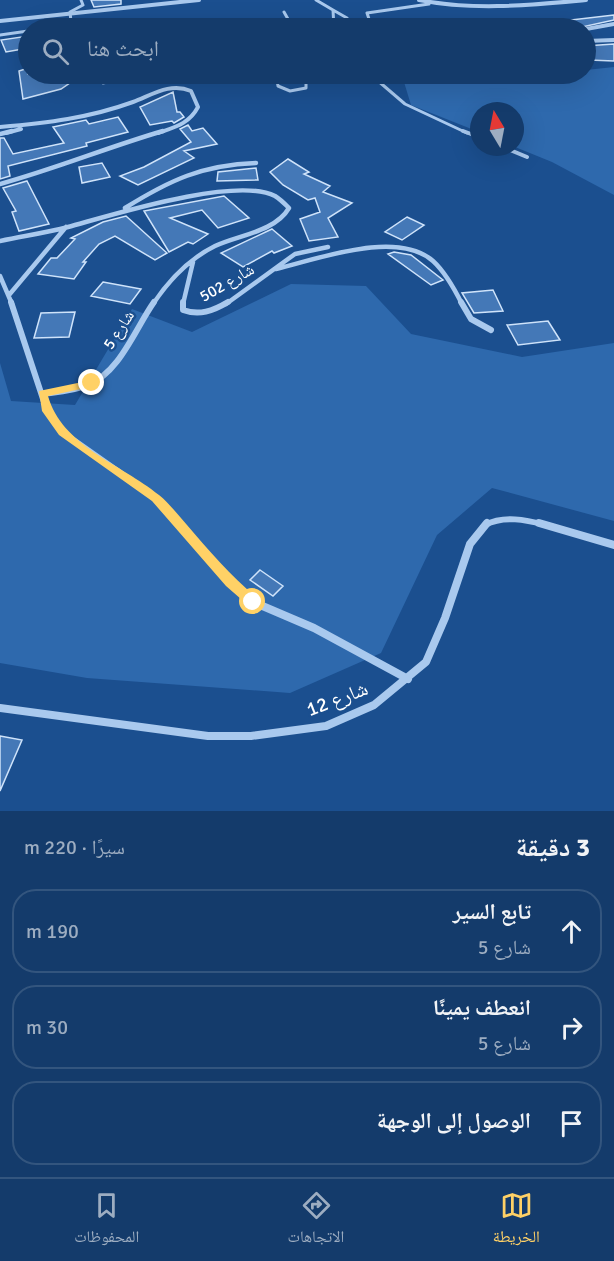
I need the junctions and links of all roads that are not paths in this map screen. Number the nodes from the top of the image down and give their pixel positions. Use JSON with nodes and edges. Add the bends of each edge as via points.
{"nodes":[{"id":1,"x":81,"y":0,"type":"edge"},
{"id":2,"x":157,"y":0,"type":"edge"},
{"id":3,"x":200,"y":0,"type":"edge"},
{"id":4,"x":316,"y":0,"type":"edge"},
{"id":5,"x":419,"y":0,"type":"edge"},
{"id":6,"x":586,"y":0,"type":"edge"},
{"id":7,"x":429,"y":4,"type":"junction"},
{"id":8,"x":160,"y":5,"type":"junction"},
{"id":9,"x":333,"y":10,"type":"junction"},
{"id":10,"x":284,"y":12,"type":"dead end"},
{"id":11,"x":69,"y":15,"type":"junction"},
{"id":12,"x":34,"y":18,"type":"edge"},
{"id":13,"x":70,"y":18,"type":"edge"},
{"id":14,"x":287,"y":18,"type":"edge"},
{"id":15,"x":333,"y":18,"type":"edge"},
{"id":16,"x":347,"y":18,"type":"edge"},
{"id":17,"x":369,"y":18,"type":"edge"},
{"id":18,"x":18,"y":19,"type":"edge"},
{"id":19,"x":0,"y":21,"type":"edge"},
{"id":20,"x":614,"y":24,"type":"edge"},
{"id":21,"x":596,"y":26,"type":"edge"},
{"id":22,"x":18,"y":32,"type":"edge"},
{"id":23,"x":0,"y":35,"type":"edge"},
{"id":24,"x":614,"y":40,"type":"edge"},
{"id":25,"x":596,"y":41,"type":"edge"},
{"id":26,"x":278,"y":84,"type":"edge"},
{"id":27,"x":306,"y":84,"type":"edge"},
{"id":28,"x":381,"y":84,"type":"edge"},
{"id":29,"x":36,"y":126,"type":"junction"},
{"id":30,"x":0,"y":127,"type":"edge"},
{"id":31,"x":470,"y":133,"type":"edge"},
{"id":32,"x":0,"y":134,"type":"edge"},
{"id":33,"x":256,"y":163,"type":"dead end"},
{"id":34,"x":0,"y":184,"type":"edge"},
{"id":35,"x":119,"y":211,"type":"junction"},
{"id":36,"x":66,"y":227,"type":"junction"},
{"id":37,"x":0,"y":241,"type":"edge"},
{"id":38,"x":328,"y":247,"type":"dead end"},
{"id":39,"x":193,"y":261,"type":"junction"},
{"id":40,"x":276,"y":269,"type":"junction"},
{"id":41,"x":0,"y":277,"type":"edge"},
{"id":42,"x":9,"y":295,"type":"junction"},
{"id":43,"x":491,"y":330,"type":"dead end"},
{"id":44,"x":42,"y":394,"type":"junction"},
{"id":45,"x":614,"y":545,"type":"edge"},
{"id":46,"x":408,"y":679,"type":"junction"},
{"id":47,"x":0,"y":708,"type":"edge"}],
"edges":[{"from":1,"to":11,"type":"lane","via":[[83,5]]},
{"from":2,"to":8,"type":"lane"},
{"from":3,"to":8,"type":"street"},
{"from":4,"to":9,"type":"lane"},
{"from":5,"to":7,"type":"street"},
{"from":6,"to":7,"type":"street","via":[[516,6]]},
{"from":7,"to":17,"type":"lane","via":[[367,13]]},
{"from":8,"to":11,"type":"street"},
{"from":9,"to":15,"type":"lane"},
{"from":9,"to":16,"type":"lane"},
{"from":10,"to":14,"type":"lane"},
{"from":11,"to":12,"type":"street"},
{"from":11,"to":13,"type":"lane"},
{"from":18,"to":19,"type":"street"},
{"from":20,"to":21,"type":"street"},
{"from":22,"to":23,"type":"lane"},
{"from":24,"to":25,"type":"street"},
{"from":26,"to":27,"type":"lane","via":[[297,91],[306,88]]},
{"from":28,"to":31,"type":"lane","via":[[415,109]]},
{"from":29,"to":30,"type":"street"},
{"from":29,"to":32,"type":"street"},
{"from":29,"to":34,"type":"street","via":[[90,116],[173,87],[191,91],[198,107],[193,117],[180,126]]},
{"from":33,"to":35,"type":"street","via":[[198,169]]},
{"from":35,"to":36,"type":"street","name":"شارع 5"},
{"from":35,"to":39,"type":"street","name":"شارع 5","via":[[220,192],[260,193],[287,203],[286,216],[276,223],[213,247]]},
{"from":36,"to":37,"type":"street","name":"شارع 5"},
{"from":36,"to":42,"type":"street"},
{"from":38,"to":40,"type":"street","name":"شارع 502","via":[[292,255]]},
{"from":39,"to":40,"type":"street","name":"شارع 502","via":[[182,306],[185,312],[196,314],[216,309]]},
{"from":39,"to":44,"type":"street","name":"شارع 5","via":[[169,282],[100,378],[85,386]]},
{"from":40,"to":43,"type":"street","via":[[368,248],[406,248],[433,261],[471,319]]},
{"from":41,"to":42,"type":"street"},
{"from":42,"to":44,"type":"street"},
{"from":44,"to":46,"type":"street","via":[[47,411],[62,432],[156,498],[230,582],[253,602],[314,627]]},
{"from":45,"to":46,"type":"street","name":"شارع 12","via":[[552,526],[504,518],[488,522],[470,544],[426,662]]},
{"from":46,"to":47,"type":"street","name":"شارع 12","via":[[374,705],[326,726],[251,736],[208,736]]}]}
